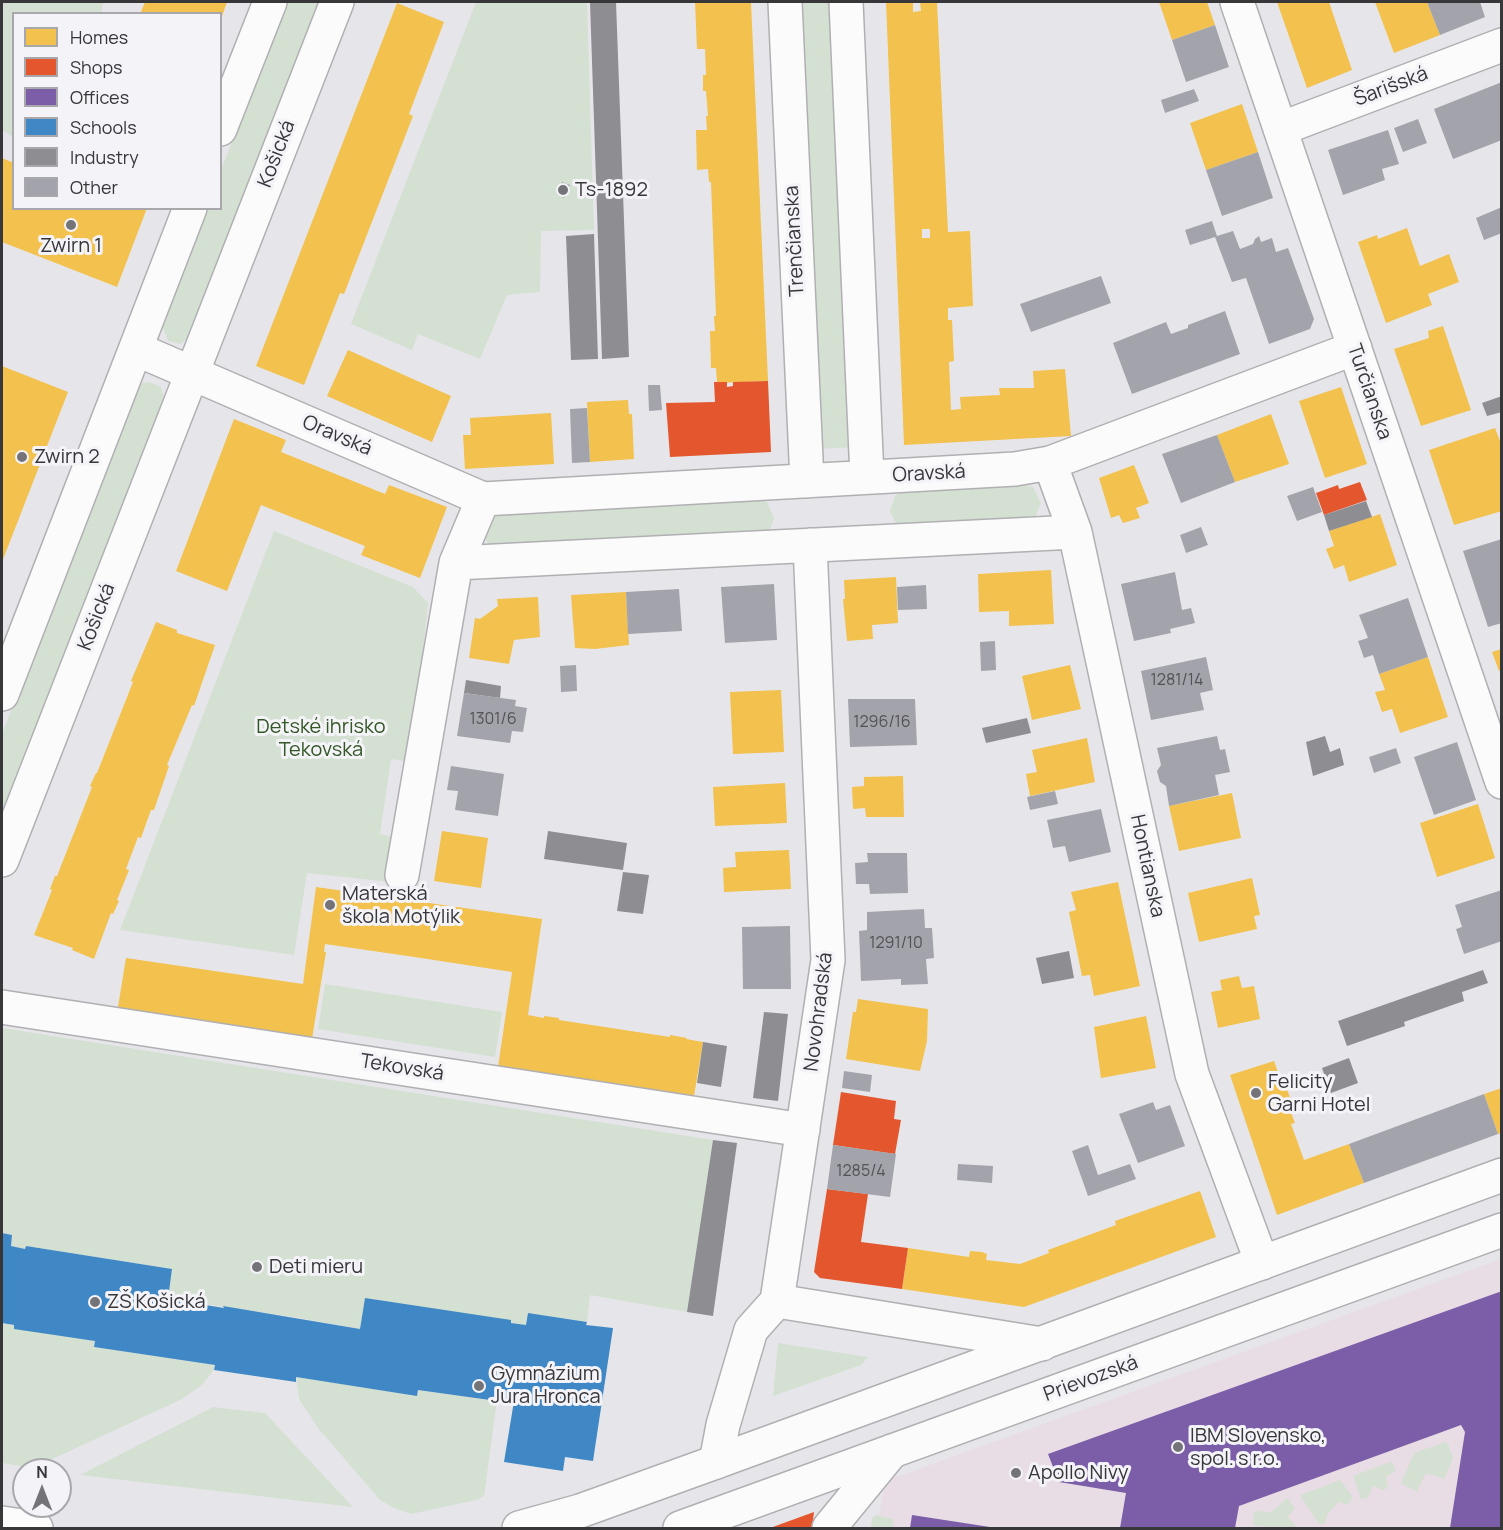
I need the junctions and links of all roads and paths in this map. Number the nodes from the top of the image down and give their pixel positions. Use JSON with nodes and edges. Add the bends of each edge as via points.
{"nodes":[{"id":1,"x":270,"y":2,"type":"edge"},
{"id":2,"x":337,"y":2,"type":"edge"},
{"id":3,"x":785,"y":2,"type":"edge"},
{"id":4,"x":846,"y":2,"type":"edge"},
{"id":5,"x":1237,"y":2,"type":"edge"},
{"id":6,"x":1502,"y":45,"type":"edge"},
{"id":7,"x":222,"y":124,"type":"edge"},
{"id":8,"x":1280,"y":129,"type":"junction"},
{"id":9,"x":189,"y":210,"type":"edge"},
{"id":10,"x":135,"y":348,"type":"junction"},
{"id":11,"x":1354,"y":348,"type":"junction"},
{"id":12,"x":192,"y":373,"type":"junction"},
{"id":13,"x":1050,"y":463,"type":"junction"},
{"id":14,"x":867,"y":477,"type":"junction"},
{"id":15,"x":807,"y":481,"type":"junction"},
{"id":16,"x":483,"y":499,"type":"junction"},
{"id":17,"x":1075,"y":532,"type":"junction"},
{"id":18,"x":810,"y":545,"type":"junction"},
{"id":19,"x":456,"y":563,"type":"junction"},
{"id":20,"x":2,"y":694,"type":"edge"},
{"id":21,"x":1502,"y":782,"type":"edge"},
{"id":22,"x":2,"y":860,"type":"edge"},
{"id":23,"x":402,"y":875,"type":"dead end"},
{"id":24,"x":2,"y":1007,"type":"edge"},
{"id":25,"x":802,"y":1130,"type":"junction"},
{"id":26,"x":1502,"y":1175,"type":"edge"},
{"id":27,"x":1502,"y":1230,"type":"edge"},
{"id":28,"x":1262,"y":1263,"type":"junction"},
{"id":29,"x":777,"y":1301,"type":"junction"},
{"id":30,"x":1042,"y":1344,"type":"junction"},
{"id":31,"x":892,"y":1451,"type":"junction"},
{"id":32,"x":716,"y":1462,"type":"junction"},
{"id":33,"x":2,"y":1523,"type":"edge"},
{"id":34,"x":36,"y":1528,"type":"edge"},
{"id":35,"x":519,"y":1528,"type":"edge"},
{"id":36,"x":680,"y":1528,"type":"edge"},
{"id":37,"x":829,"y":1528,"type":"edge"}],
"edges":[{"from":1,"to":7,"type":"street"},
{"from":2,"to":12,"type":"street","name":"Košická"},
{"from":3,"to":15,"type":"street","name":"Trenčianska"},
{"from":4,"to":14,"type":"street"},
{"from":5,"to":8,"type":"street","name":"Turčianska"},
{"from":6,"to":8,"type":"street","name":"Šarišská"},
{"from":8,"to":11,"type":"street","name":"Turčianska"},
{"from":9,"to":10,"type":"street"},
{"from":10,"to":12,"type":"street"},
{"from":10,"to":20,"type":"street"},
{"from":11,"to":13,"type":"street","name":"Oravská"},
{"from":11,"to":21,"type":"street","name":"Turčianska"},
{"from":12,"to":16,"type":"street","name":"Oravská"},
{"from":12,"to":22,"type":"street","name":"Košická"},
{"from":13,"to":14,"type":"street","name":"Oravská","via":[[1015,469]]},
{"from":13,"to":17,"type":"street","name":"Hontianska"},
{"from":14,"to":15,"type":"street","name":"Oravská"},
{"from":15,"to":16,"type":"street","name":"Oravská"},
{"from":16,"to":19,"type":"street"},
{"from":17,"to":18,"type":"street"},
{"from":17,"to":28,"type":"street","name":"Hontianska","via":[[1192,1074]]},
{"from":18,"to":19,"type":"street"},
{"from":18,"to":25,"type":"street","name":"Novohradská","via":[[828,960]]},
{"from":19,"to":23,"type":"street"},
{"from":24,"to":25,"type":"street","name":"Tekovská"},
{"from":25,"to":29,"type":"street","name":"Novohradská"},
{"from":26,"to":28,"type":"street"},
{"from":27,"to":31,"type":"street","name":"Prievozská"},
{"from":28,"to":30,"type":"street"},
{"from":29,"to":30,"type":"street"},
{"from":29,"to":32,"type":"street","via":[[751,1330]]},
{"from":30,"to":32,"type":"street"},
{"from":31,"to":36,"type":"street","name":"Prievozská"},
{"from":31,"to":37,"type":"street"},
{"from":32,"to":35,"type":"street","via":[[580,1511]]},
{"from":33,"to":34,"type":"street"}]}
